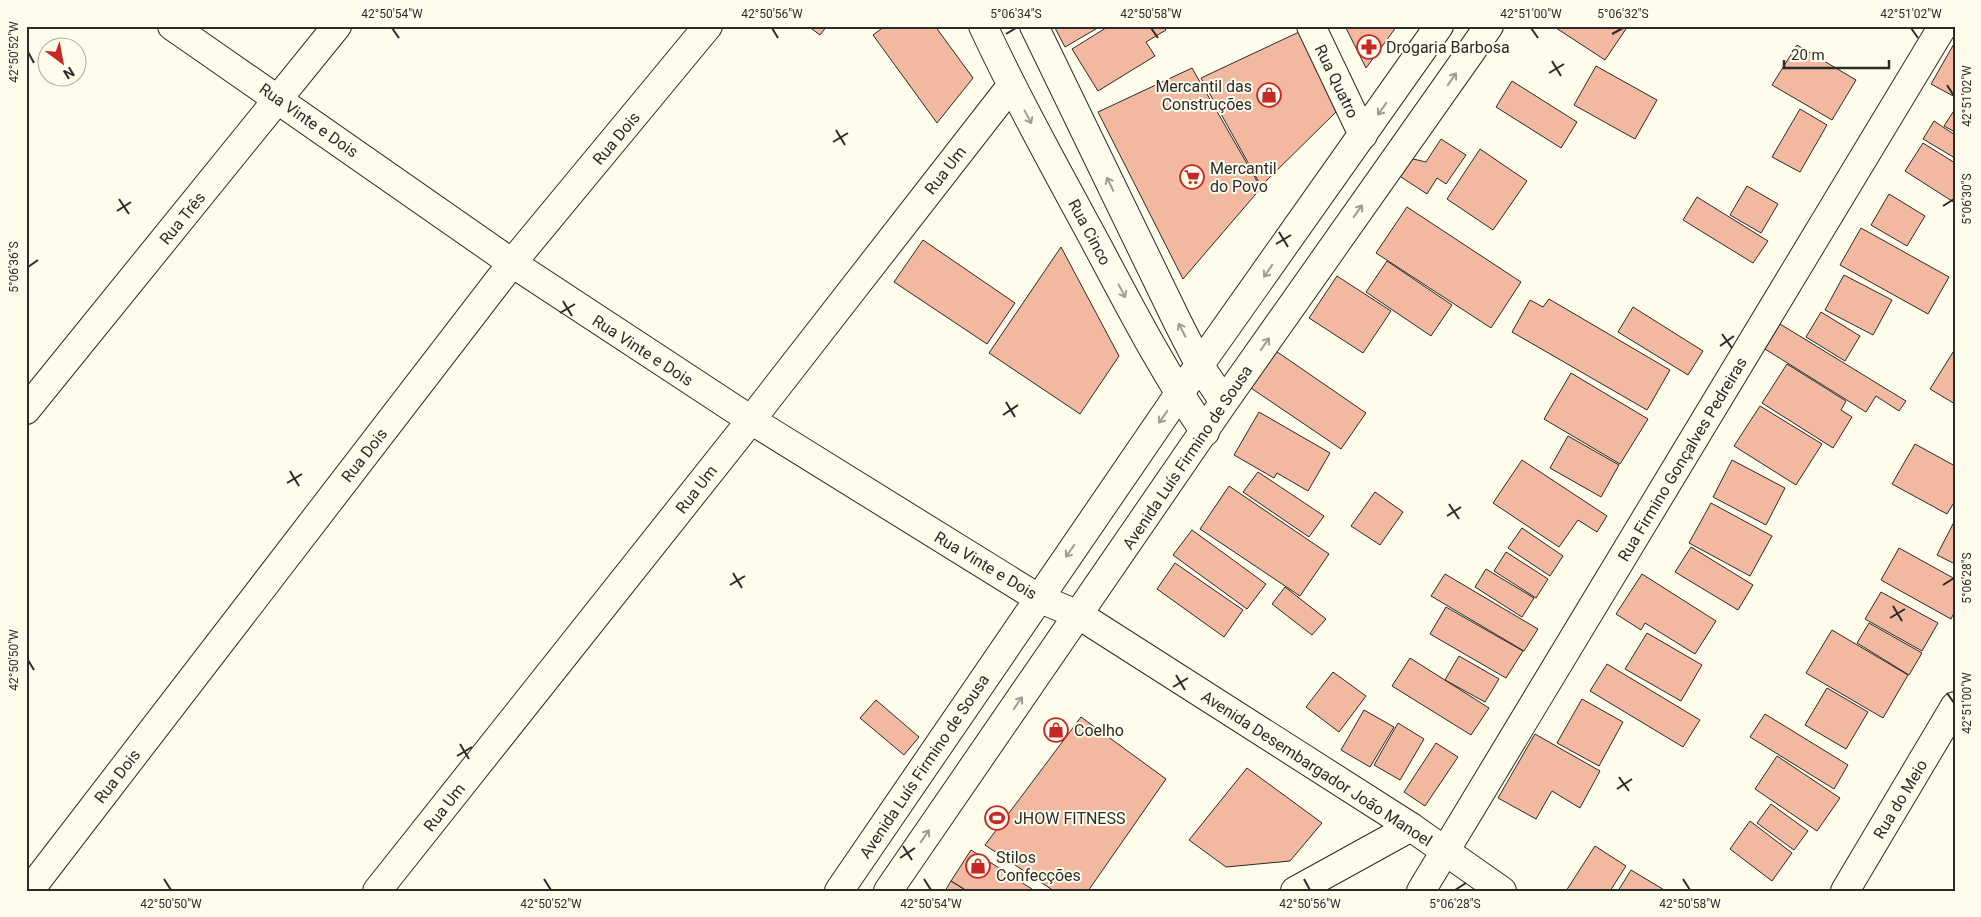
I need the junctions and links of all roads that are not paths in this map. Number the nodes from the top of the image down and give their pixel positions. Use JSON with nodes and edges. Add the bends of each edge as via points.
{"nodes":[{"id":1,"x":172,"y":26,"type":"edge"},
{"id":2,"x":337,"y":26,"type":"edge"},
{"id":3,"x":708,"y":26,"type":"edge"},
{"id":4,"x":983,"y":26,"type":"edge"},
{"id":5,"x":1034,"y":26,"type":"edge"},
{"id":6,"x":1311,"y":26,"type":"edge"},
{"id":7,"x":1439,"y":26,"type":"edge"},
{"id":8,"x":1489,"y":26,"type":"edge"},
{"id":9,"x":1943,"y":26,"type":"edge"},
{"id":10,"x":1399,"y":84,"type":"junction"},
{"id":11,"x":1011,"y":86,"type":"junction"},
{"id":12,"x":279,"y":99,"type":"junction"},
{"id":13,"x":1431,"y":108,"type":"junction"},
{"id":14,"x":1364,"y":136,"type":"junction"},
{"id":15,"x":512,"y":263,"type":"junction"},
{"id":16,"x":1200,"y":366,"type":"junction"},
{"id":17,"x":1179,"y":394,"type":"junction"},
{"id":18,"x":1224,"y":402,"type":"junction"},
{"id":19,"x":26,"y":410,"type":"edge"},
{"id":20,"x":750,"y":420,"type":"junction"},
{"id":21,"x":1204,"y":432,"type":"junction"},
{"id":22,"x":1038,"y":598,"type":"junction"},
{"id":23,"x":1079,"y":615,"type":"junction"},
{"id":24,"x":1955,"y":706,"type":"edge"},
{"id":25,"x":1411,"y":827,"type":"junction"},
{"id":26,"x":1445,"y":851,"type":"junction"},
{"id":27,"x":29,"y":891,"type":"edge"},
{"id":28,"x":378,"y":891,"type":"edge"},
{"id":29,"x":838,"y":891,"type":"edge"},
{"id":30,"x":888,"y":891,"type":"edge"},
{"id":31,"x":1295,"y":891,"type":"edge"},
{"id":32,"x":1421,"y":891,"type":"edge"},
{"id":33,"x":1502,"y":891,"type":"edge"},
{"id":34,"x":1846,"y":891,"type":"edge"}],
"edges":[{"from":1,"to":12,"type":"street","name":"Rua Vinte e Dois"},
{"from":2,"to":12,"type":"street","name":"Rua Três"},
{"from":3,"to":15,"type":"street","name":"Rua Dois"},
{"from":4,"to":11,"type":"street","name":"Rua Cinco"},
{"from":16,"to":5,"type":"street","one_way":true},
{"from":6,"to":14,"type":"street","name":"Rua Quatro"},
{"from":7,"to":10,"type":"street","name":"Avenida Luís Firmino de Sousa"},
{"from":13,"to":8,"type":"street","name":"Avenida Luís Firmino de Sousa","one_way":true},
{"from":9,"to":26,"type":"street","name":"Rua Firmino Gonçalves Pedreiras"},
{"from":10,"to":13,"type":"street"},
{"from":10,"to":14,"type":"street","name":"Avenida Luís Firmino de Sousa","one_way":true},
{"from":11,"to":17,"type":"street","name":"Rua Cinco","one_way":true},
{"from":11,"to":20,"type":"street","name":"Rua Um"},
{"from":12,"to":15,"type":"street","name":"Rua Vinte e Dois"},
{"from":12,"to":19,"type":"street","name":"Rua Três"},
{"from":18,"to":13,"type":"street","name":"Avenida Luís Firmino de Sousa","one_way":true},
{"from":14,"to":16,"type":"street","name":"Avenida Luís Firmino de Sousa","one_way":true},
{"from":15,"to":20,"type":"street","name":"Rua Vinte e Dois"},
{"from":15,"to":27,"type":"street","name":"Rua Dois"},
{"from":16,"to":17,"type":"street","name":"Avenida Luís Firmino de Sousa"},
{"from":16,"to":18,"type":"street"},
{"from":17,"to":21,"type":"street","name":"Rua Cinco"},
{"from":17,"to":22,"type":"street","name":"Avenida Luís Firmino de Sousa","one_way":true},
{"from":18,"to":21,"type":"street","name":"Avenida Luís Firmino de Sousa"},
{"from":20,"to":22,"type":"street","name":"Rua Vinte e Dois"},
{"from":20,"to":28,"type":"street","name":"Rua Um"},
{"from":21,"to":23,"type":"street","name":"Avenida Luís Firmino de Sousa"},
{"from":22,"to":23,"type":"street","name":"Rua Vinte e Dois"},
{"from":22,"to":29,"type":"street","name":"Avenida Luís Firmino de Sousa"},
{"from":23,"to":25,"type":"street","name":"Avenida Desembargador João Manoel"},
{"from":30,"to":23,"type":"street","name":"Avenida Luís Firmino de Sousa","one_way":true},
{"from":24,"to":34,"type":"street","name":"Rua do Meio"},
{"from":25,"to":26,"type":"street","name":"Avenida Desembargador João Manoel"},
{"from":25,"to":31,"type":"street"},
{"from":26,"to":32,"type":"street","name":"Rua Firmino Gonçalves Pedreiras"},
{"from":26,"to":33,"type":"street","name":"Avenida Desembargador João Manoel"}]}
